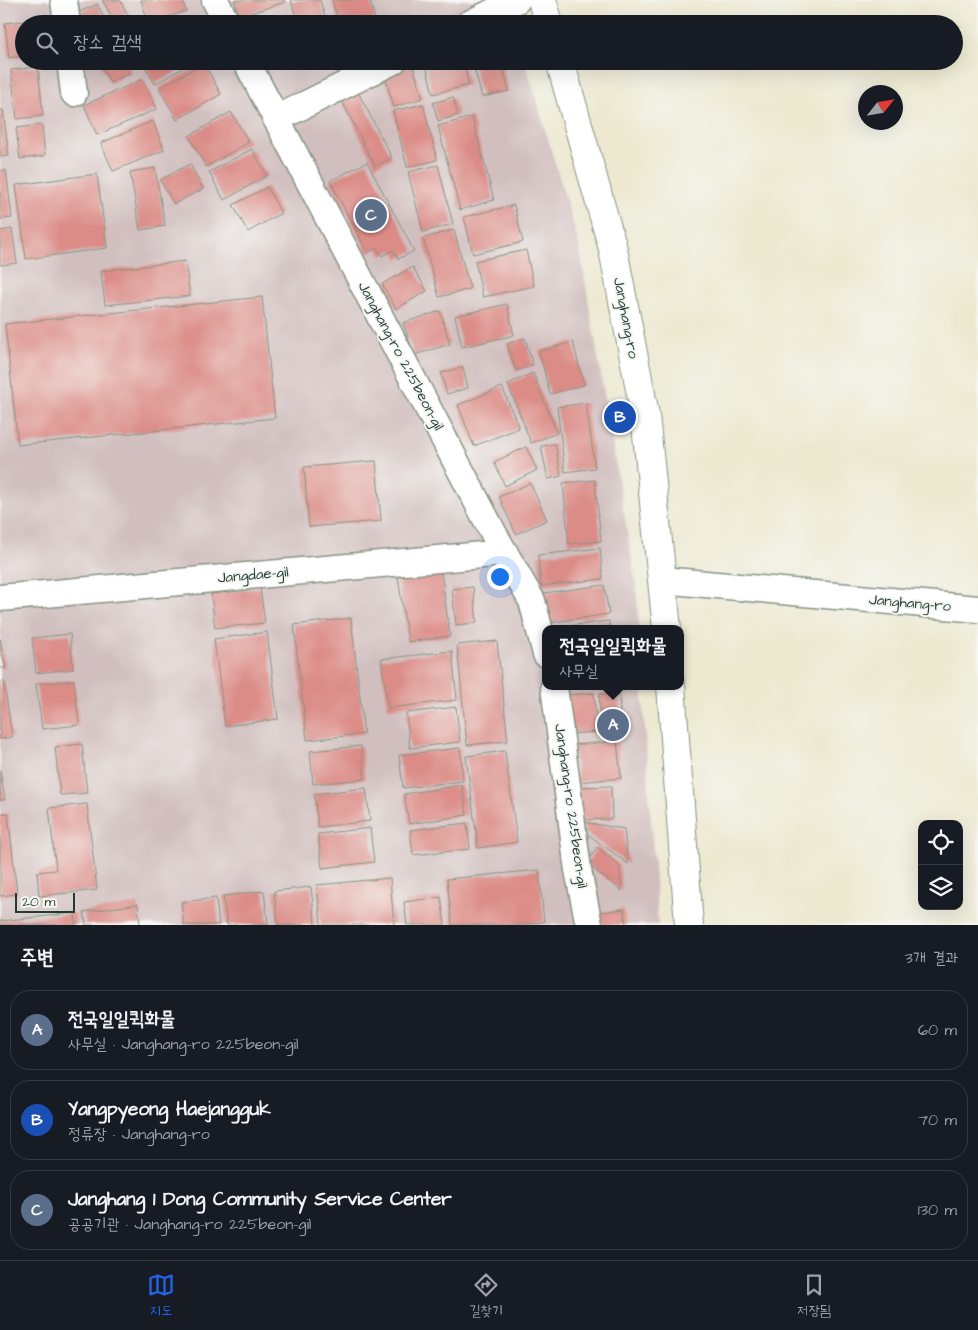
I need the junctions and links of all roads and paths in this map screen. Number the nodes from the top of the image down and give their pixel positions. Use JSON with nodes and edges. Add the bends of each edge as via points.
{"nodes":[{"id":1,"x":64,"y":0,"type":"edge"},
{"id":2,"x":215,"y":0,"type":"edge"},
{"id":3,"x":517,"y":0,"type":"edge"},
{"id":4,"x":542,"y":0,"type":"edge"},
{"id":5,"x":66,"y":15,"type":"edge"},
{"id":6,"x":222,"y":15,"type":"edge"},
{"id":7,"x":487,"y":15,"type":"edge"},
{"id":8,"x":546,"y":15,"type":"edge"},
{"id":9,"x":71,"y":70,"type":"edge"},
{"id":10,"x":251,"y":70,"type":"edge"},
{"id":11,"x":375,"y":70,"type":"edge"},
{"id":12,"x":563,"y":70,"type":"edge"},
{"id":13,"x":74,"y":94,"type":"dead end"},
{"id":14,"x":276,"y":119,"type":"junction"},
{"id":15,"x":505,"y":553,"type":"junction"},
{"id":16,"x":662,"y":580,"type":"junction"},
{"id":17,"x":0,"y":598,"type":"edge"},
{"id":18,"x":978,"y":609,"type":"edge"},
{"id":19,"x":667,"y":625,"type":"edge"},
{"id":20,"x":542,"y":639,"type":"edge"},
{"id":21,"x":555,"y":690,"type":"edge"},
{"id":22,"x":671,"y":690,"type":"edge"},
{"id":23,"x":589,"y":925,"type":"edge"},
{"id":24,"x":689,"y":925,"type":"edge"}],
"edges":[{"from":1,"to":5,"type":"street"},
{"from":2,"to":6,"type":"street"},
{"from":3,"to":7,"type":"street"},
{"from":4,"to":8,"type":"main road"},
{"from":9,"to":13,"type":"street"},
{"from":10,"to":14,"type":"street","name":"Janghang-ro 225beon-gil"},
{"from":11,"to":14,"type":"street"},
{"from":12,"to":16,"type":"main road","name":"Janghang-ro","via":[[613,249],[645,415]]},
{"from":14,"to":15,"type":"street","name":"Janghang-ro 225beon-gil"},
{"from":15,"to":17,"type":"street","name":"Jangdae-gil"},
{"from":15,"to":20,"type":"street","name":"Janghang-ro 225beon-gil","via":[[532,601]]},
{"from":16,"to":18,"type":"street","name":"Janghang-ro"},
{"from":16,"to":19,"type":"main road","name":"Janghang-ro"},
{"from":21,"to":23,"type":"street","name":"Janghang-ro 225beon-gil","via":[[578,870]]},
{"from":22,"to":24,"type":"main road"}]}
